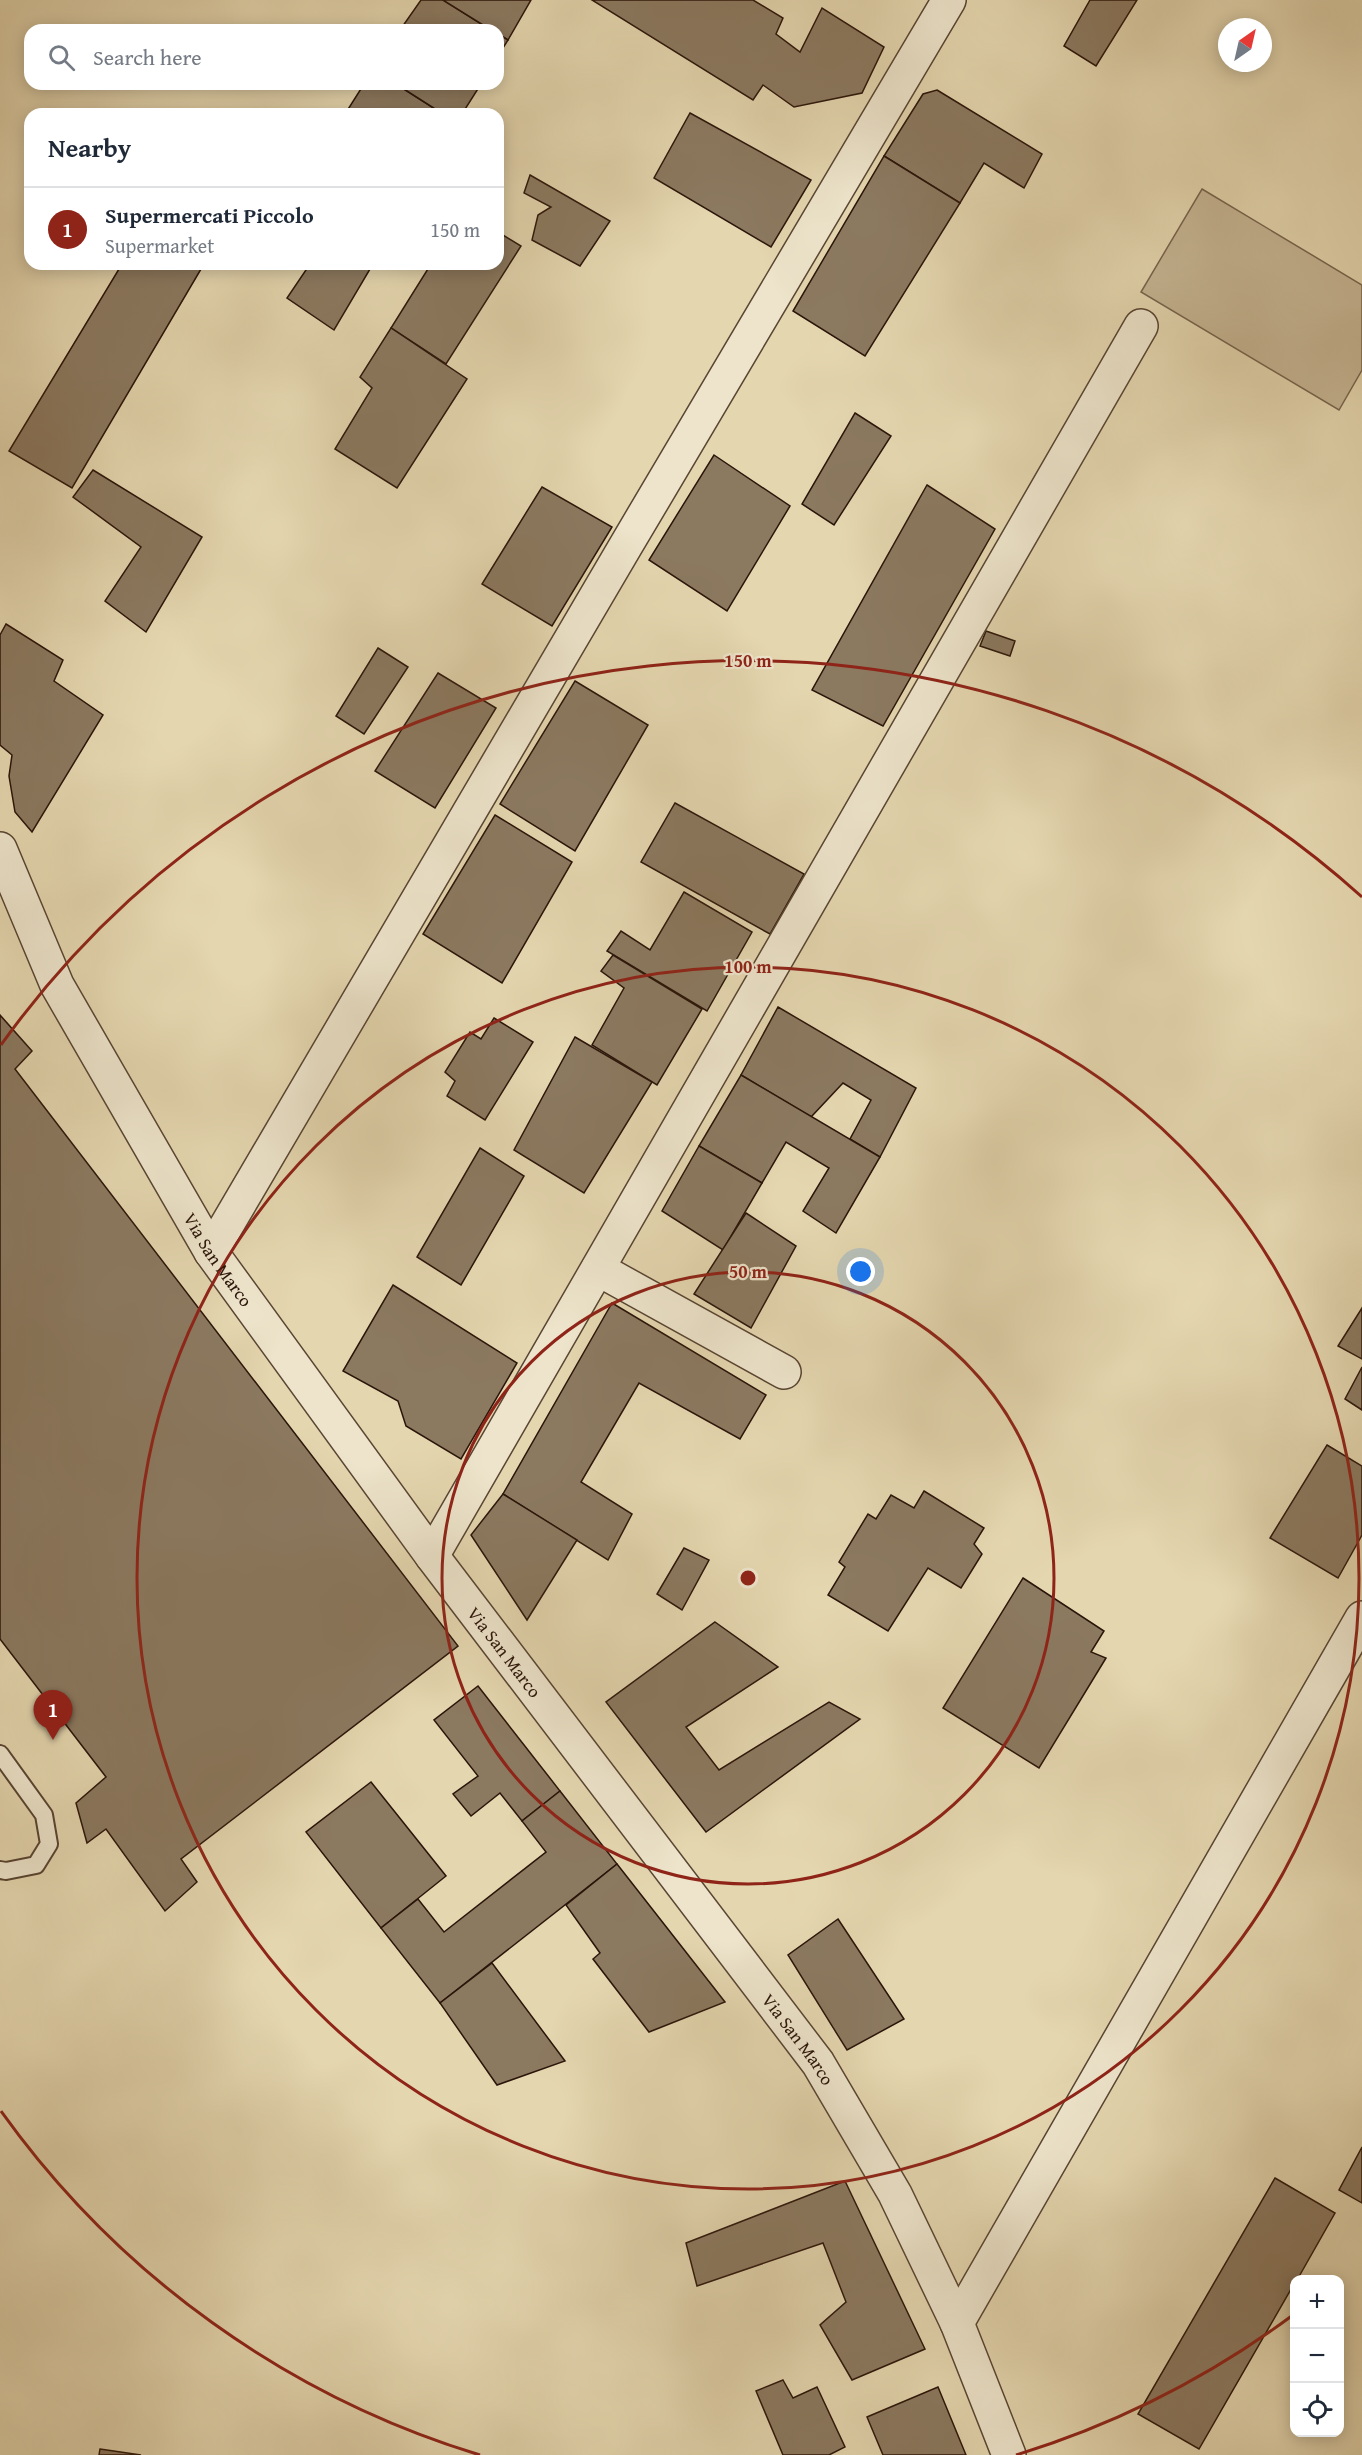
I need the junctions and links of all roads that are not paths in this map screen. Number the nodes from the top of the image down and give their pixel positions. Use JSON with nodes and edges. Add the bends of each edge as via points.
{"nodes":[{"id":1,"x":950,"y":0,"type":"edge"},
{"id":2,"x":1141,"y":326,"type":"dead end"},
{"id":3,"x":0,"y":849,"type":"edge"},
{"id":4,"x":211,"y":1252,"type":"junction"},
{"id":5,"x":598,"y":1269,"type":"junction"},
{"id":6,"x":784,"y":1372,"type":"dead end"},
{"id":7,"x":432,"y":1556,"type":"junction"},
{"id":8,"x":1362,"y":1618,"type":"edge"},
{"id":9,"x":0,"y":1754,"type":"edge"},
{"id":10,"x":0,"y":1870,"type":"edge"},
{"id":11,"x":957,"y":2323,"type":"junction"},
{"id":12,"x":1009,"y":2455,"type":"edge"}],
"edges":[{"from":1,"to":4,"type":"street"},
{"from":2,"to":5,"type":"street"},
{"from":3,"to":4,"type":"street","name":"Via San Marco","via":[[57,985]]},
{"from":4,"to":7,"type":"street","name":"Via San Marco"},
{"from":5,"to":6,"type":"street"},
{"from":5,"to":7,"type":"street"},
{"from":7,"to":11,"type":"street","name":"Via San Marco","via":[[818,2063],[895,2194]]},
{"from":8,"to":11,"type":"street"},
{"from":9,"to":10,"type":"lane","via":[[44,1815],[49,1844],[36,1865]]},
{"from":11,"to":12,"type":"street","name":"Via San Marco"}]}
